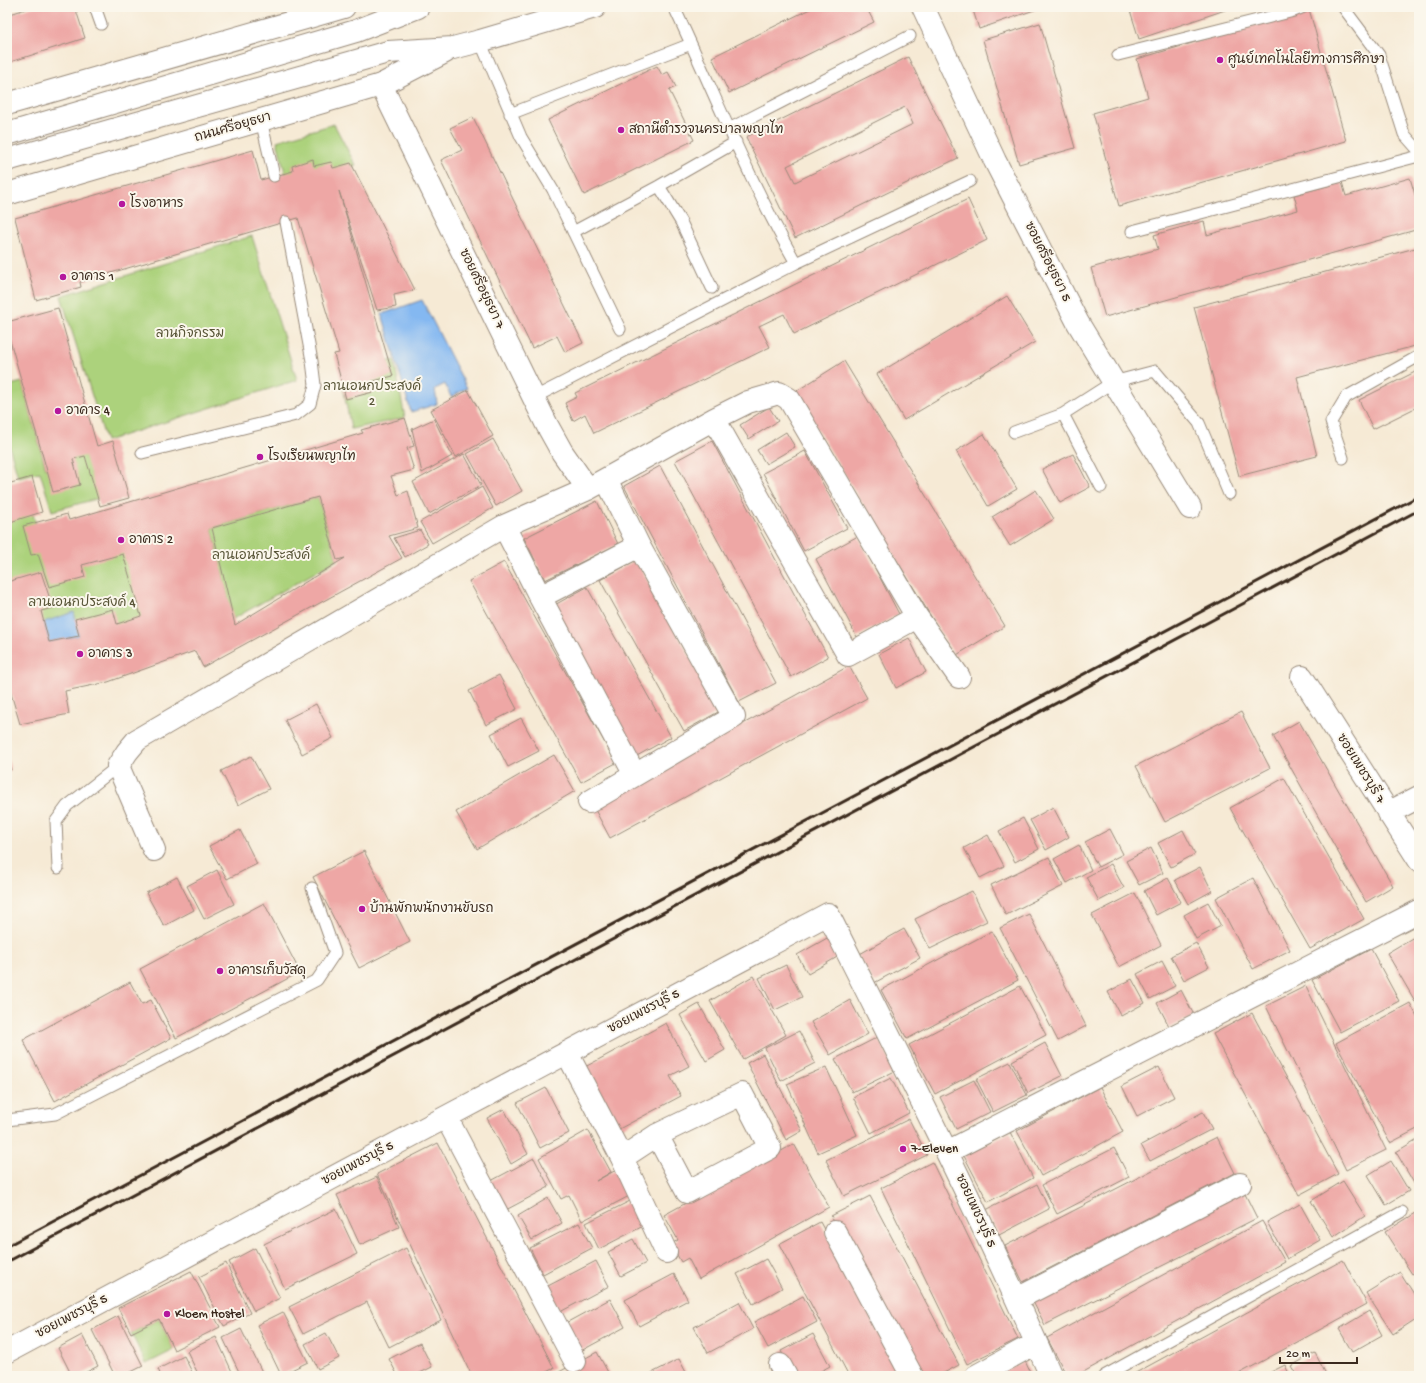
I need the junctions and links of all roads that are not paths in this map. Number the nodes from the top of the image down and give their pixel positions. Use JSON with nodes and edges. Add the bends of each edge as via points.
{"nodes":[{"id":1,"x":95,"y":7,"type":"edge"},
{"id":2,"x":344,"y":7,"type":"edge"},
{"id":3,"x":418,"y":7,"type":"edge"},
{"id":4,"x":595,"y":7,"type":"edge"},
{"id":5,"x":674,"y":7,"type":"edge"},
{"id":6,"x":923,"y":7,"type":"edge"},
{"id":7,"x":1343,"y":7,"type":"edge"},
{"id":8,"x":1297,"y":8,"type":"edge"},
{"id":9,"x":101,"y":24,"type":"dead end"},
{"id":10,"x":910,"y":36,"type":"dead end"},
{"id":11,"x":480,"y":42,"type":"junction"},
{"id":12,"x":691,"y":44,"type":"junction"},
{"id":13,"x":453,"y":48,"type":"junction"},
{"id":14,"x":1118,"y":55,"type":"dead end"},
{"id":15,"x":381,"y":85,"type":"junction"},
{"id":16,"x":7,"y":104,"type":"edge"},
{"id":17,"x":510,"y":114,"type":"junction"},
{"id":18,"x":261,"y":120,"type":"junction"},
{"id":19,"x":729,"y":129,"type":"junction"},
{"id":20,"x":7,"y":134,"type":"edge"},
{"id":21,"x":736,"y":142,"type":"junction"},
{"id":22,"x":1419,"y":151,"type":"edge"},
{"id":23,"x":1419,"y":156,"type":"edge"},
{"id":24,"x":7,"y":160,"type":"edge"},
{"id":25,"x":274,"y":176,"type":"dead end"},
{"id":26,"x":970,"y":181,"type":"dead end"},
{"id":27,"x":659,"y":186,"type":"junction"},
{"id":28,"x":7,"y":194,"type":"edge"},
{"id":29,"x":286,"y":222,"type":"dead end"},
{"id":30,"x":1132,"y":231,"type":"dead end"},
{"id":31,"x":573,"y":232,"type":"junction"},
{"id":32,"x":796,"y":263,"type":"junction"},
{"id":33,"x":712,"y":288,"type":"dead end"},
{"id":34,"x":620,"y":329,"type":"dead end"},
{"id":35,"x":1419,"y":356,"type":"edge"},
{"id":36,"x":1113,"y":382,"type":"junction"},
{"id":37,"x":533,"y":398,"type":"junction"},
{"id":38,"x":1063,"y":414,"type":"junction"},
{"id":39,"x":714,"y":419,"type":"junction"},
{"id":40,"x":1014,"y":432,"type":"dead end"},
{"id":41,"x":142,"y":453,"type":"dead end"},
{"id":42,"x":1343,"y":458,"type":"dead end"},
{"id":43,"x":597,"y":484,"type":"junction"},
{"id":44,"x":1101,"y":487,"type":"dead end"},
{"id":45,"x":1229,"y":494,"type":"dead end"},
{"id":46,"x":1190,"y":508,"type":"dead end"},
{"id":47,"x":504,"y":526,"type":"junction"},
{"id":48,"x":638,"y":546,"type":"junction"},
{"id":49,"x":540,"y":597,"type":"junction"},
{"id":50,"x":917,"y":616,"type":"junction"},
{"id":51,"x":1302,"y":676,"type":"dead end"},
{"id":52,"x":959,"y":677,"type":"dead end"},
{"id":53,"x":118,"y":766,"type":"junction"},
{"id":54,"x":635,"y":775,"type":"junction"},
{"id":55,"x":1419,"y":797,"type":"edge"},
{"id":56,"x":589,"y":802,"type":"dead end"},
{"id":57,"x":1388,"y":813,"type":"junction"},
{"id":58,"x":154,"y":850,"type":"dead end"},
{"id":59,"x":1419,"y":860,"type":"edge"},
{"id":60,"x":58,"y":868,"type":"dead end"},
{"id":61,"x":312,"y":888,"type":"dead end"},
{"id":62,"x":1419,"y":911,"type":"edge"},
{"id":63,"x":567,"y":1053,"type":"junction"},
{"id":64,"x":446,"y":1117,"type":"junction"},
{"id":65,"x":7,"y":1120,"type":"edge"},
{"id":66,"x":656,"y":1135,"type":"junction"},
{"id":67,"x":947,"y":1152,"type":"junction"},
{"id":68,"x":622,"y":1158,"type":"junction"},
{"id":69,"x":1240,"y":1184,"type":"dead end"},
{"id":70,"x":1402,"y":1212,"type":"dead end"},
{"id":71,"x":835,"y":1232,"type":"dead end"},
{"id":72,"x":666,"y":1252,"type":"dead end"},
{"id":73,"x":1017,"y":1300,"type":"junction"},
{"id":74,"x":1036,"y":1343,"type":"junction"},
{"id":75,"x":7,"y":1352,"type":"edge"},
{"id":76,"x":575,"y":1361,"type":"dead end"},
{"id":77,"x":912,"y":1376,"type":"edge"},
{"id":78,"x":976,"y":1376,"type":"edge"},
{"id":79,"x":1051,"y":1376,"type":"edge"},
{"id":80,"x":1104,"y":1376,"type":"edge"}],
"edges":[{"from":1,"to":9,"type":"lane"},
{"from":2,"to":16,"type":"street"},
{"from":3,"to":20,"type":"street","via":[[356,31]]},
{"from":4,"to":11,"type":"street","name":"ถนนศรีอยุธยา"},
{"from":5,"to":12,"type":"lane"},
{"from":6,"to":36,"type":"street","name":"ซอยศรีอยุธยา 5","via":[[998,168],[1078,323]]},
{"from":7,"to":22,"type":"lane","via":[[1379,56],[1404,134]]},
{"from":8,"to":14,"type":"lane"},
{"from":10,"to":19,"type":"lane"},
{"from":11,"to":13,"type":"street","name":"ถนนศรีอยุธยา"},
{"from":11,"to":17,"type":"lane"},
{"from":12,"to":17,"type":"lane"},
{"from":12,"to":19,"type":"lane"},
{"from":13,"to":15,"type":"street","name":"ถนนศรีอยุธยา"},
{"from":13,"to":24,"type":"street","name":"ถนนศรีอยุธยา","via":[[388,52]]},
{"from":15,"to":18,"type":"street","name":"ถนนศรีอยุธยา"},
{"from":15,"to":37,"type":"street","name":"ซอยศรีอยุธยา 7"},
{"from":17,"to":31,"type":"lane","via":[[553,190]]},
{"from":18,"to":25,"type":"lane"},
{"from":18,"to":28,"type":"street","name":"ถนนศรีอยุธยา"},
{"from":19,"to":21,"type":"lane"},
{"from":21,"to":27,"type":"lane"},
{"from":21,"to":32,"type":"lane"},
{"from":23,"to":30,"type":"lane"},
{"from":26,"to":32,"type":"lane"},
{"from":27,"to":31,"type":"lane"},
{"from":27,"to":33,"type":"lane","via":[[681,222]]},
{"from":29,"to":41,"type":"lane","via":[[312,361],[315,385],[310,404],[296,415]]},
{"from":31,"to":34,"type":"lane"},
{"from":32,"to":37,"type":"lane"},
{"from":35,"to":42,"type":"lane","via":[[1346,397],[1331,422]]},
{"from":36,"to":38,"type":"lane"},
{"from":36,"to":45,"type":"lane","via":[[1155,371],[1199,423]]},
{"from":36,"to":46,"type":"street","name":"ซอยศรีอยุธยา 5"},
{"from":37,"to":43,"type":"street","name":"ซอยศรีอยุธยา 7","via":[[562,452]]},
{"from":38,"to":40,"type":"lane"},
{"from":38,"to":44,"type":"lane"},
{"from":39,"to":43,"type":"street"},
{"from":39,"to":50,"type":"street","via":[[748,402],[779,393],[789,399]]},
{"from":39,"to":50,"type":"street","via":[[848,654]]},
{"from":43,"to":47,"type":"street"},
{"from":43,"to":48,"type":"street","name":"ซอยศรีอยุธยา 7"},
{"from":47,"to":49,"type":"street"},
{"from":47,"to":53,"type":"street","via":[[137,740]]},
{"from":48,"to":49,"type":"street"},
{"from":48,"to":54,"type":"street","name":"ซอยศรีอยุธยา 7","via":[[734,717]]},
{"from":49,"to":54,"type":"street"},
{"from":50,"to":52,"type":"street"},
{"from":51,"to":57,"type":"street","name":"ซอยเพชรบุรี 7"},
{"from":53,"to":58,"type":"street"},
{"from":53,"to":60,"type":"lane","via":[[67,806],[56,821]]},
{"from":54,"to":56,"type":"street"},
{"from":55,"to":57,"type":"street"},
{"from":57,"to":59,"type":"street","name":"ซอยเพชรบุรี 7"},
{"from":61,"to":65,"type":"lane","via":[[335,953],[317,980],[55,1114]]},
{"from":62,"to":67,"type":"street"},
{"from":63,"to":64,"type":"street","name":"ซอยเพชรบุรี 5"},
{"from":63,"to":67,"type":"street","name":"ซอยเพชรบุรี 5","via":[[828,914]]},
{"from":63,"to":68,"type":"street"},
{"from":64,"to":75,"type":"street","name":"ซอยเพชรบุรี 5"},
{"from":64,"to":76,"type":"street"},
{"from":66,"to":66,"type":"street","via":[[742,1094],[770,1148],[687,1192]]},
{"from":66,"to":68,"type":"street"},
{"from":67,"to":73,"type":"street","name":"ซอยเพชรบุรี 5"},
{"from":68,"to":72,"type":"street"},
{"from":69,"to":73,"type":"street"},
{"from":70,"to":80,"type":"lane"},
{"from":71,"to":77,"type":"street"},
{"from":73,"to":74,"type":"street","name":"ซอยเพชรบุรี 5"},
{"from":74,"to":78,"type":"street"},
{"from":74,"to":79,"type":"street","name":"ซอยเพชรบุรี 5"}]}
